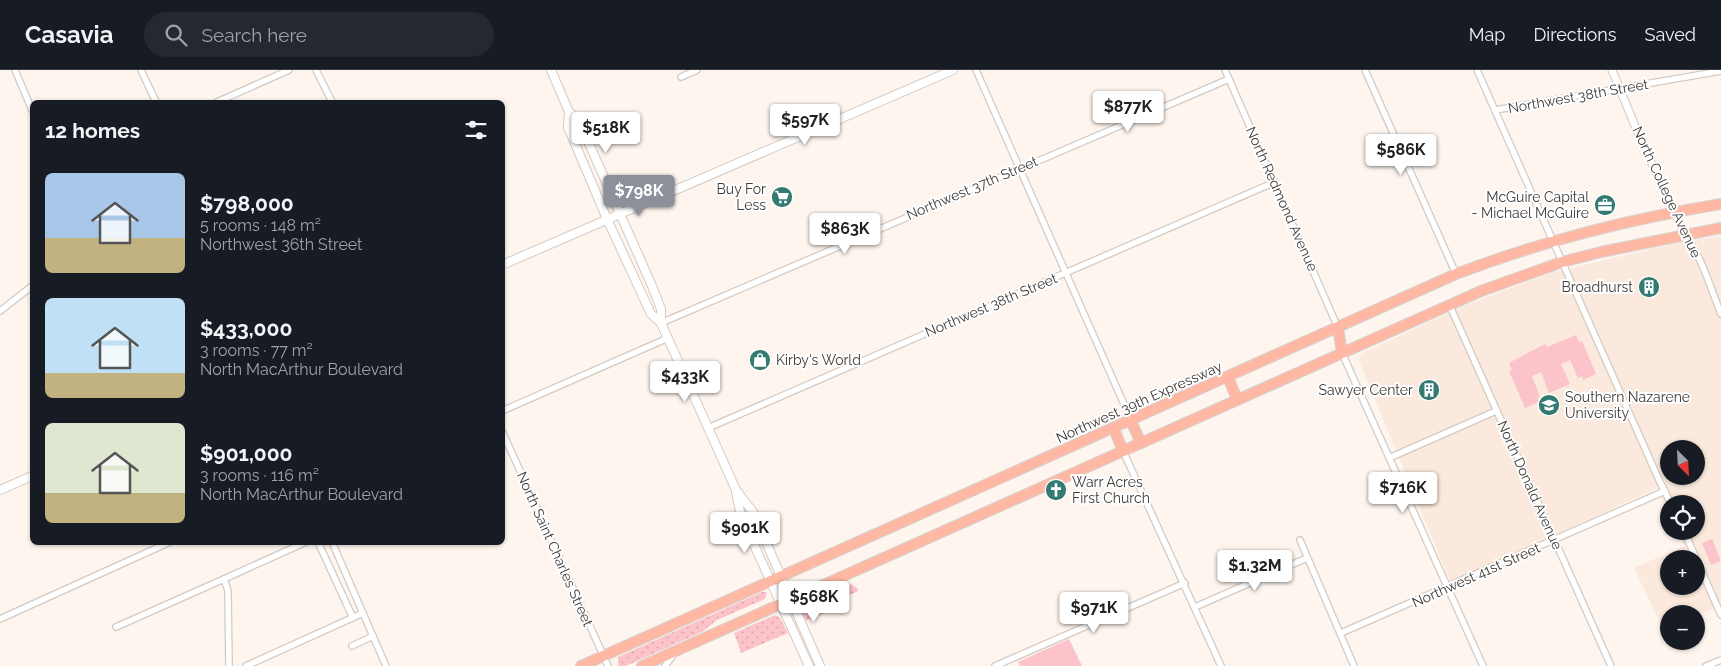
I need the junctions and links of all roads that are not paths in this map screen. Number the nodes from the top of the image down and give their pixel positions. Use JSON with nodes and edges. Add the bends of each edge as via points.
{"nodes":[{"id":1,"x":15,"y":70,"type":"edge"},
{"id":2,"x":141,"y":70,"type":"edge"},
{"id":3,"x":289,"y":70,"type":"edge"},
{"id":4,"x":316,"y":70,"type":"edge"},
{"id":5,"x":550,"y":70,"type":"edge"},
{"id":6,"x":697,"y":70,"type":"edge"},
{"id":7,"x":954,"y":70,"type":"edge"},
{"id":8,"x":976,"y":70,"type":"edge"},
{"id":9,"x":1225,"y":70,"type":"edge"},
{"id":10,"x":1365,"y":70,"type":"edge"},
{"id":11,"x":1477,"y":70,"type":"edge"},
{"id":12,"x":1612,"y":70,"type":"edge"},
{"id":13,"x":1686,"y":70,"type":"edge"},
{"id":14,"x":1721,"y":71,"type":"edge"},
{"id":15,"x":681,"y":76,"type":"dead end"},
{"id":16,"x":1689,"y":76,"type":"junction"},
{"id":17,"x":1229,"y":79,"type":"junction"},
{"id":18,"x":1620,"y":88,"type":"junction"},
{"id":19,"x":155,"y":100,"type":"edge"},
{"id":20,"x":222,"y":100,"type":"edge"},
{"id":21,"x":331,"y":100,"type":"edge"},
{"id":22,"x":30,"y":105,"type":"edge"},
{"id":23,"x":1495,"y":110,"type":"junction"},
{"id":24,"x":569,"y":112,"type":"junction"},
{"id":25,"x":1020,"y":168,"type":"junction"},
{"id":26,"x":1275,"y":182,"type":"junction"},
{"id":27,"x":1721,"y":204,"type":"edge"},
{"id":28,"x":1675,"y":212,"type":"junction"},
{"id":29,"x":620,"y":213,"type":"junction"},
{"id":30,"x":607,"y":219,"type":"junction"},
{"id":31,"x":1721,"y":228,"type":"edge"},
{"id":32,"x":1685,"y":235,"type":"junction"},
{"id":33,"x":1553,"y":240,"type":"junction"},
{"id":34,"x":1562,"y":262,"type":"junction"},
{"id":35,"x":505,"y":264,"type":"edge"},
{"id":36,"x":1066,"y":273,"type":"junction"},
{"id":37,"x":1456,"y":274,"type":"junction"},
{"id":38,"x":30,"y":288,"type":"edge"},
{"id":39,"x":1449,"y":304,"type":"junction"},
{"id":40,"x":0,"y":311,"type":"edge"},
{"id":41,"x":1721,"y":314,"type":"edge"},
{"id":42,"x":661,"y":323,"type":"junction"},
{"id":43,"x":1338,"y":328,"type":"junction"},
{"id":44,"x":668,"y":338,"type":"junction"},
{"id":45,"x":1342,"y":353,"type":"junction"},
{"id":46,"x":1228,"y":378,"type":"junction"},
{"id":47,"x":1237,"y":399,"type":"junction"},
{"id":48,"x":505,"y":410,"type":"edge"},
{"id":49,"x":1496,"y":411,"type":"junction"},
{"id":50,"x":1131,"y":421,"type":"junction"},
{"id":51,"x":708,"y":428,"type":"junction"},
{"id":52,"x":1114,"y":429,"type":"junction"},
{"id":53,"x":505,"y":438,"type":"edge"},
{"id":54,"x":1141,"y":443,"type":"junction"},
{"id":55,"x":1123,"y":451,"type":"junction"},
{"id":56,"x":1389,"y":458,"type":"junction"},
{"id":57,"x":30,"y":477,"type":"edge"},
{"id":58,"x":0,"y":490,"type":"edge"},
{"id":59,"x":736,"y":490,"type":"junction"},
{"id":60,"x":1665,"y":491,"type":"junction"},
{"id":61,"x":1667,"y":495,"type":"edge"},
{"id":62,"x":1300,"y":540,"type":"dead end"},
{"id":63,"x":1555,"y":540,"type":"junction"},
{"id":64,"x":1688,"y":540,"type":"edge"},
{"id":65,"x":163,"y":545,"type":"edge"},
{"id":66,"x":299,"y":545,"type":"edge"},
{"id":67,"x":319,"y":545,"type":"edge"},
{"id":68,"x":333,"y":545,"type":"edge"},
{"id":69,"x":1307,"y":558,"type":"junction"},
{"id":70,"x":782,"y":577,"type":"junction"},
{"id":71,"x":224,"y":579,"type":"junction"},
{"id":72,"x":770,"y":582,"type":"junction"},
{"id":73,"x":1184,"y":583,"type":"junction"},
{"id":74,"x":1448,"y":587,"type":"junction"},
{"id":75,"x":791,"y":599,"type":"junction"},
{"id":76,"x":780,"y":604,"type":"junction"},
{"id":77,"x":1195,"y":607,"type":"junction"},
{"id":78,"x":363,"y":613,"type":"junction"},
{"id":79,"x":1721,"y":615,"type":"edge"},
{"id":80,"x":353,"y":618,"type":"junction"},
{"id":81,"x":0,"y":619,"type":"edge"},
{"id":82,"x":116,"y":627,"type":"dead end"},
{"id":83,"x":1341,"y":633,"type":"junction"},
{"id":84,"x":373,"y":636,"type":"junction"},
{"id":85,"x":352,"y":646,"type":"dead end"},
{"id":86,"x":676,"y":650,"type":"junction"},
{"id":87,"x":1721,"y":660,"type":"edge"},
{"id":88,"x":606,"y":661,"type":"edge"},
{"id":89,"x":229,"y":666,"type":"edge"},
{"id":90,"x":246,"y":666,"type":"edge"},
{"id":91,"x":386,"y":666,"type":"edge"},
{"id":92,"x":581,"y":666,"type":"edge"},
{"id":93,"x":642,"y":666,"type":"edge"},
{"id":94,"x":665,"y":666,"type":"edge"},
{"id":95,"x":809,"y":666,"type":"edge"},
{"id":96,"x":820,"y":666,"type":"edge"},
{"id":97,"x":995,"y":666,"type":"edge"},
{"id":98,"x":1222,"y":666,"type":"edge"},
{"id":99,"x":1354,"y":666,"type":"edge"},
{"id":100,"x":1483,"y":666,"type":"edge"},
{"id":101,"x":1611,"y":666,"type":"edge"},
{"id":102,"x":1706,"y":666,"type":"edge"}],
"edges":[{"from":1,"to":22,"type":"street"},
{"from":2,"to":19,"type":"street"},
{"from":3,"to":20,"type":"street"},
{"from":4,"to":21,"type":"street"},
{"from":5,"to":24,"type":"main road"},
{"from":6,"to":15,"type":"street"},
{"from":7,"to":29,"type":"main road"},
{"from":8,"to":25,"type":"street"},
{"from":9,"to":17,"type":"street","name":"North Redmond Avenue"},
{"from":10,"to":37,"type":"street"},
{"from":11,"to":23,"type":"street"},
{"from":12,"to":18,"type":"street","name":"North College Avenue"},
{"from":13,"to":16,"type":"street"},
{"from":14,"to":16,"type":"street","name":"Northwest 38th Street"},
{"from":16,"to":18,"type":"street","name":"Northwest 38th Street"},
{"from":17,"to":25,"type":"street","name":"Northwest 37th Street"},
{"from":17,"to":26,"type":"street","name":"North Redmond Avenue"},
{"from":18,"to":23,"type":"street","name":"Northwest 38th Street"},
{"from":18,"to":28,"type":"street","name":"North College Avenue"},
{"from":23,"to":33,"type":"street"},
{"from":24,"to":29,"type":"main road","via":[[579,121]]},
{"from":24,"to":30,"type":"main road","via":[[568,127]]},
{"from":25,"to":36,"type":"street"},
{"from":25,"to":42,"type":"street","name":"Northwest 37th Street"},
{"from":26,"to":36,"type":"street","name":"Northwest 38th Street"},
{"from":26,"to":43,"type":"street","name":"North Redmond Avenue"},
{"from":27,"to":28,"type":"highway","name":"Northwest 39th Expressway"},
{"from":28,"to":32,"type":"street","name":"North College Avenue"},
{"from":28,"to":33,"type":"highway","name":"Northwest 39th Expressway"},
{"from":29,"to":30,"type":"main road"},
{"from":29,"to":42,"type":"main road","via":[[661,309]]},
{"from":30,"to":35,"type":"main road"},
{"from":30,"to":42,"type":"main road","via":[[652,314]]},
{"from":31,"to":32,"type":"highway"},
{"from":32,"to":34,"type":"highway"},
{"from":32,"to":41,"type":"street","name":"North College Avenue","via":[[1693,245]]},
{"from":33,"to":34,"type":"street"},
{"from":33,"to":37,"type":"highway","name":"Northwest 39th Expressway"},
{"from":34,"to":39,"type":"highway"},
{"from":34,"to":60,"type":"street"},
{"from":36,"to":50,"type":"street"},
{"from":36,"to":51,"type":"street","name":"Northwest 38th Street"},
{"from":37,"to":43,"type":"highway","name":"Northwest 39th Expressway"},
{"from":38,"to":40,"type":"street"},
{"from":39,"to":45,"type":"highway"},
{"from":39,"to":49,"type":"street","name":"North Donald Avenue"},
{"from":42,"to":44,"type":"main road"},
{"from":43,"to":45,"type":"highway"},
{"from":43,"to":46,"type":"highway","name":"Northwest 39th Expressway"},
{"from":44,"to":48,"type":"street"},
{"from":44,"to":51,"type":"main road"},
{"from":45,"to":47,"type":"highway"},
{"from":45,"to":56,"type":"street"},
{"from":46,"to":47,"type":"highway"},
{"from":46,"to":50,"type":"highway","name":"Northwest 39th Expressway"},
{"from":47,"to":54,"type":"highway"},
{"from":49,"to":56,"type":"street"},
{"from":49,"to":63,"type":"street","name":"North Donald Avenue"},
{"from":50,"to":52,"type":"highway","name":"Northwest 39th Expressway"},
{"from":50,"to":54,"type":"highway"},
{"from":51,"to":59,"type":"main road"},
{"from":52,"to":55,"type":"highway"},
{"from":52,"to":70,"type":"highway","name":"Northwest 39th Expressway"},
{"from":53,"to":88,"type":"street","name":"North Saint Charles Street"},
{"from":54,"to":55,"type":"highway"},
{"from":55,"to":73,"type":"street"},
{"from":55,"to":75,"type":"highway"},
{"from":56,"to":74,"type":"street"},
{"from":57,"to":58,"type":"main road"},
{"from":59,"to":70,"type":"main road","via":[[753,512]]},
{"from":59,"to":72,"type":"main road","via":[[741,516]]},
{"from":60,"to":61,"type":"street"},
{"from":60,"to":63,"type":"street","name":"Northwest 41st Street"},
{"from":62,"to":69,"type":"street"},
{"from":63,"to":74,"type":"street","name":"Northwest 41st Street"},
{"from":63,"to":101,"type":"street","name":"North Donald Avenue"},
{"from":64,"to":79,"type":"street"},
{"from":65,"to":81,"type":"street"},
{"from":66,"to":71,"type":"street"},
{"from":67,"to":80,"type":"street"},
{"from":68,"to":78,"type":"street"},
{"from":69,"to":77,"type":"street"},
{"from":69,"to":83,"type":"street"},
{"from":70,"to":72,"type":"highway","name":"Northwest 39th Expressway"},
{"from":70,"to":75,"type":"main road"},
{"from":71,"to":82,"type":"street"},
{"from":71,"to":89,"type":"street","via":[[228,591]]},
{"from":72,"to":76,"type":"main road"},
{"from":72,"to":88,"type":"highway","name":"Northwest 39th Expressway"},
{"from":73,"to":77,"type":"street"},
{"from":73,"to":97,"type":"street"},
{"from":74,"to":83,"type":"street","name":"Northwest 41st Street"},
{"from":74,"to":100,"type":"street"},
{"from":75,"to":76,"type":"highway"},
{"from":75,"to":96,"type":"main road"},
{"from":76,"to":86,"type":"highway"},
{"from":76,"to":95,"type":"main road"},
{"from":77,"to":98,"type":"street"},
{"from":78,"to":80,"type":"street"},
{"from":78,"to":84,"type":"street"},
{"from":80,"to":90,"type":"street"},
{"from":83,"to":99,"type":"street"},
{"from":84,"to":85,"type":"street"},
{"from":84,"to":91,"type":"street"},
{"from":86,"to":93,"type":"highway"},
{"from":86,"to":94,"type":"street"},
{"from":87,"to":102,"type":"street"},
{"from":88,"to":92,"type":"highway","name":"Northwest 39th Expressway"}]}
